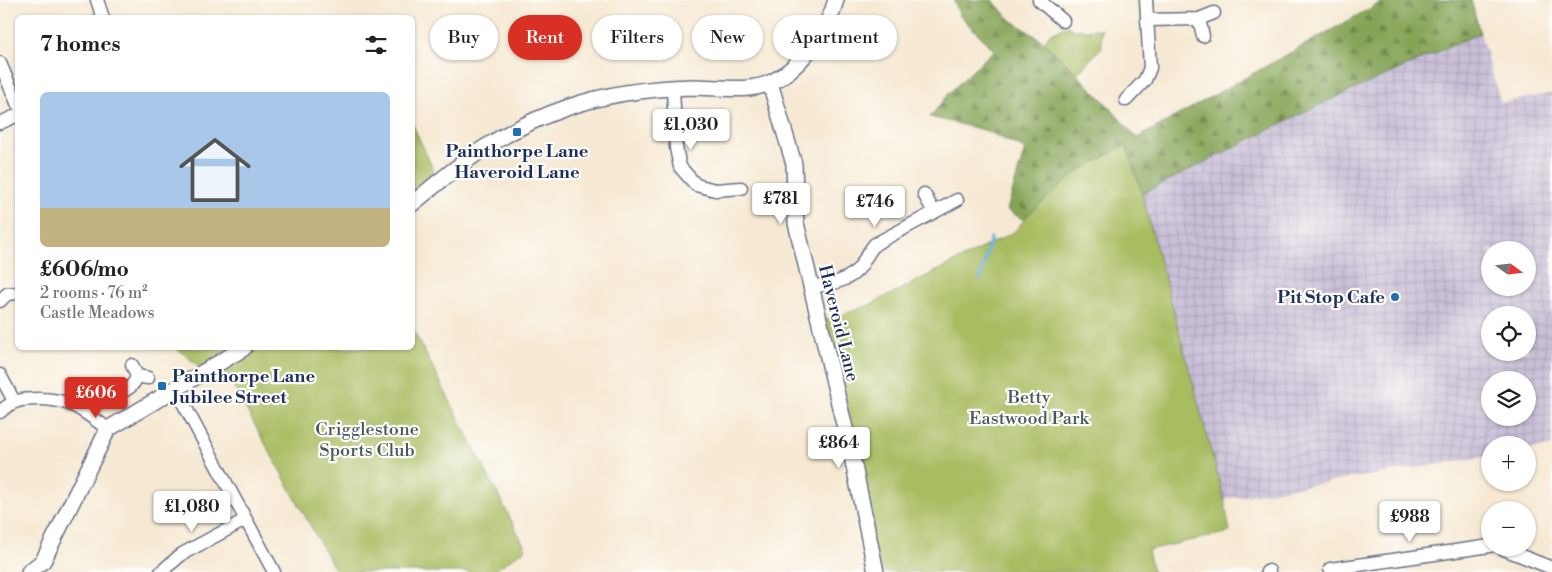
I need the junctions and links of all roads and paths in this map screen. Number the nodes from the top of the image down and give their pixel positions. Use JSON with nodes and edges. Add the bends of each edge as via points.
{"nodes":[{"id":1,"x":96,"y":0,"type":"edge"},
{"id":2,"x":1146,"y":0,"type":"edge"},
{"id":3,"x":835,"y":1,"type":"edge"},
{"id":4,"x":1045,"y":2,"type":"edge"},
{"id":5,"x":1214,"y":13,"type":"dead end"},
{"id":6,"x":102,"y":15,"type":"edge"},
{"id":7,"x":1199,"y":19,"type":"junction"},
{"id":8,"x":1147,"y":20,"type":"junction"},
{"id":9,"x":1062,"y":21,"type":"dead end"},
{"id":10,"x":1203,"y":36,"type":"dead end"},
{"id":11,"x":0,"y":63,"type":"edge"},
{"id":12,"x":770,"y":83,"type":"junction"},
{"id":13,"x":673,"y":89,"type":"junction"},
{"id":14,"x":15,"y":98,"type":"edge"},
{"id":15,"x":1126,"y":100,"type":"dead end"},
{"id":16,"x":15,"y":116,"type":"edge"},
{"id":17,"x":0,"y":123,"type":"edge"},
{"id":18,"x":742,"y":188,"type":"dead end"},
{"id":19,"x":924,"y":194,"type":"dead end"},
{"id":20,"x":957,"y":200,"type":"dead end"},
{"id":21,"x":415,"y":202,"type":"edge"},
{"id":22,"x":934,"y":212,"type":"junction"},
{"id":23,"x":810,"y":287,"type":"junction"},
{"id":24,"x":15,"y":293,"type":"edge"},
{"id":25,"x":0,"y":301,"type":"edge"},
{"id":26,"x":241,"y":350,"type":"edge"},
{"id":27,"x":139,"y":373,"type":"dead end"},
{"id":28,"x":0,"y":375,"type":"edge"},
{"id":29,"x":175,"y":388,"type":"junction"},
{"id":30,"x":14,"y":400,"type":"junction"},
{"id":31,"x":0,"y":412,"type":"edge"},
{"id":32,"x":85,"y":412,"type":"junction"},
{"id":33,"x":108,"y":429,"type":"junction"},
{"id":34,"x":245,"y":520,"type":"junction"},
{"id":35,"x":1481,"y":547,"type":"edge"},
{"id":36,"x":1521,"y":556,"type":"edge"},
{"id":37,"x":1328,"y":567,"type":"edge"},
{"id":38,"x":1552,"y":568,"type":"edge"},
{"id":39,"x":29,"y":572,"type":"edge"},
{"id":40,"x":161,"y":572,"type":"edge"},
{"id":41,"x":274,"y":572,"type":"edge"},
{"id":42,"x":876,"y":572,"type":"edge"}],
"edges":[{"from":1,"to":6,"type":"street"},
{"from":2,"to":8,"type":"street"},
{"from":3,"to":12,"type":"street","via":[[818,37],[800,61]]},
{"from":4,"to":9,"type":"street"},
{"from":5,"to":7,"type":"street"},
{"from":7,"to":8,"type":"street"},
{"from":7,"to":10,"type":"street"},
{"from":8,"to":15,"type":"street","via":[[1150,68],[1146,88]]},
{"from":11,"to":14,"type":"street"},
{"from":12,"to":13,"type":"street","via":[[743,88]]},
{"from":12,"to":23,"type":"street","name":"Haveroid Lane","via":[[794,164],[796,223]]},
{"from":13,"to":18,"type":"street","via":[[680,167],[696,184],[715,190]]},
{"from":13,"to":21,"type":"street","via":[[615,96],[568,107],[517,127],[478,150]]},
{"from":16,"to":17,"type":"street"},
{"from":19,"to":22,"type":"street"},
{"from":20,"to":22,"type":"street"},
{"from":22,"to":23,"type":"street","via":[[874,244],[862,264],[847,279]]},
{"from":23,"to":42,"type":"street","name":"Haveroid Lane"},
{"from":24,"to":25,"type":"street","via":[[7,294]]},
{"from":26,"to":29,"type":"street"},
{"from":27,"to":32,"type":"street","via":[[128,389],[98,399]]},
{"from":28,"to":30,"type":"street"},
{"from":29,"to":33,"type":"street"},
{"from":29,"to":34,"type":"street"},
{"from":30,"to":31,"type":"street"},
{"from":30,"to":32,"type":"street","via":[[57,399]]},
{"from":32,"to":33,"type":"street"},
{"from":33,"to":39,"type":"street","via":[[43,561]]},
{"from":34,"to":40,"type":"street","via":[[182,554]]},
{"from":34,"to":41,"type":"street"},
{"from":35,"to":37,"type":"street"},
{"from":36,"to":38,"type":"street"}]}
